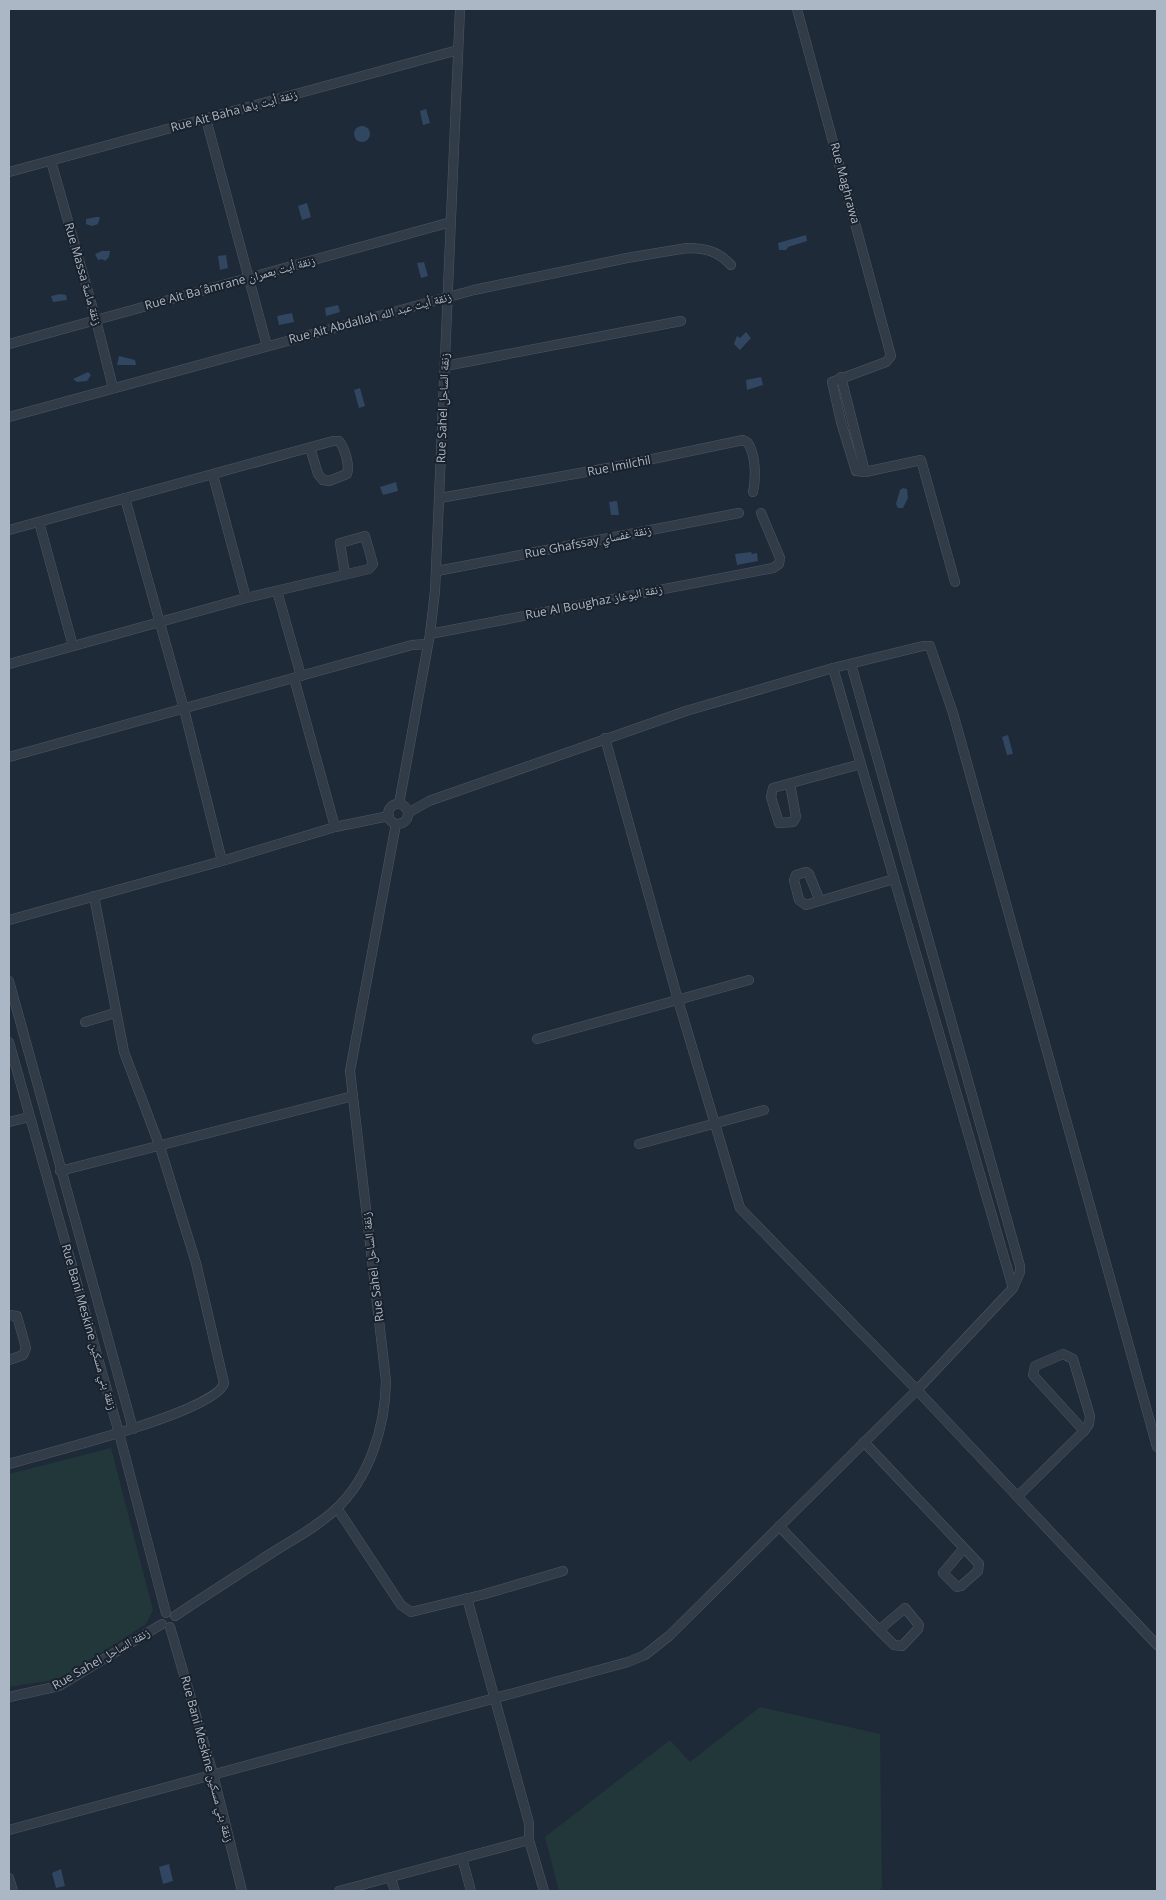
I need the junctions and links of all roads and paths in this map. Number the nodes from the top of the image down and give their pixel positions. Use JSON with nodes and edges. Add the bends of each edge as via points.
{"nodes":[{"id":1,"x":460,"y":9,"type":"edge"},
{"id":2,"x":797,"y":9,"type":"edge"},
{"id":3,"x":458,"y":50,"type":"junction"},
{"id":4,"x":206,"y":118,"type":"junction"},
{"id":5,"x":51,"y":161,"type":"junction"},
{"id":6,"x":9,"y":172,"type":"edge"},
{"id":7,"x":451,"y":222,"type":"junction"},
{"id":8,"x":731,"y":264,"type":"dead end"},
{"id":9,"x":248,"y":277,"type":"junction"},
{"id":10,"x":448,"y":297,"type":"junction"},
{"id":11,"x":96,"y":320,"type":"junction"},
{"id":12,"x":681,"y":321,"type":"dead end"},
{"id":13,"x":9,"y":344,"type":"edge"},
{"id":14,"x":267,"y":346,"type":"junction"},
{"id":15,"x":445,"y":366,"type":"junction"},
{"id":16,"x":113,"y":388,"type":"junction"},
{"id":17,"x":9,"y":417,"type":"edge"},
{"id":18,"x":310,"y":448,"type":"junction"},
{"id":19,"x":212,"y":475,"type":"junction"},
{"id":20,"x":753,"y":492,"type":"dead end"},
{"id":21,"x":125,"y":498,"type":"junction"},
{"id":22,"x":440,"y":498,"type":"junction"},
{"id":23,"x":739,"y":513,"type":"dead end"},
{"id":24,"x":760,"y":513,"type":"dead end"},
{"id":25,"x":39,"y":522,"type":"junction"},
{"id":26,"x":9,"y":530,"type":"edge"},
{"id":27,"x":437,"y":572,"type":"junction"},
{"id":28,"x":345,"y":574,"type":"junction"},
{"id":29,"x":955,"y":582,"type":"dead end"},
{"id":30,"x":277,"y":590,"type":"junction"},
{"id":31,"x":246,"y":598,"type":"junction"},
{"id":32,"x":158,"y":623,"type":"junction"},
{"id":33,"x":430,"y":634,"type":"junction"},
{"id":34,"x":428,"y":644,"type":"junction"},
{"id":35,"x":73,"y":646,"type":"junction"},
{"id":36,"x":9,"y":661,"type":"edge"},
{"id":37,"x":851,"y":664,"type":"junction"},
{"id":38,"x":833,"y":668,"type":"junction"},
{"id":39,"x":297,"y":677,"type":"junction"},
{"id":40,"x":184,"y":709,"type":"junction"},
{"id":41,"x":605,"y":738,"type":"junction"},
{"id":42,"x":9,"y":757,"type":"edge"},
{"id":43,"x":861,"y":764,"type":"junction"},
{"id":44,"x":790,"y":784,"type":"dead end"},
{"id":45,"x":399,"y":804,"type":"junction"},
{"id":46,"x":408,"y":814,"type":"junction"},
{"id":47,"x":389,"y":816,"type":"junction"},
{"id":48,"x":396,"y":824,"type":"junction"},
{"id":49,"x":334,"y":827,"type":"junction"},
{"id":50,"x":222,"y":861,"type":"junction"},
{"id":51,"x":894,"y":879,"type":"junction"},
{"id":52,"x":94,"y":896,"type":"junction"},
{"id":53,"x":820,"y":901,"type":"dead end"},
{"id":54,"x":9,"y":920,"type":"edge"},
{"id":55,"x":923,"y":924,"type":"junction"},
{"id":56,"x":907,"y":927,"type":"junction"},
{"id":57,"x":749,"y":980,"type":"dead end"},
{"id":58,"x":9,"y":981,"type":"edge"},
{"id":59,"x":678,"y":1000,"type":"junction"},
{"id":60,"x":115,"y":1014,"type":"junction"},
{"id":61,"x":85,"y":1022,"type":"dead end"},
{"id":62,"x":537,"y":1039,"type":"dead end"},
{"id":63,"x":9,"y":1042,"type":"edge"},
{"id":64,"x":353,"y":1096,"type":"junction"},
{"id":65,"x":764,"y":1110,"type":"dead end"},
{"id":66,"x":29,"y":1117,"type":"junction"},
{"id":67,"x":9,"y":1122,"type":"edge"},
{"id":68,"x":715,"y":1123,"type":"junction"},
{"id":69,"x":639,"y":1144,"type":"dead end"},
{"id":70,"x":160,"y":1147,"type":"junction"},
{"id":71,"x":60,"y":1171,"type":"junction"},
{"id":72,"x":1013,"y":1288,"type":"junction"},
{"id":73,"x":9,"y":1315,"type":"edge"},
{"id":74,"x":9,"y":1360,"type":"edge"},
{"id":75,"x":917,"y":1390,"type":"junction"},
{"id":76,"x":134,"y":1429,"type":"junction"},
{"id":77,"x":1084,"y":1431,"type":"junction"},
{"id":78,"x":119,"y":1433,"type":"junction"},
{"id":79,"x":864,"y":1442,"type":"junction"},
{"id":80,"x":1157,"y":1446,"type":"edge"},
{"id":81,"x":9,"y":1464,"type":"edge"},
{"id":82,"x":1018,"y":1496,"type":"junction"},
{"id":83,"x":337,"y":1508,"type":"junction"},
{"id":84,"x":780,"y":1526,"type":"junction"},
{"id":85,"x":964,"y":1548,"type":"junction"},
{"id":86,"x":563,"y":1571,"type":"dead end"},
{"id":87,"x":467,"y":1598,"type":"junction"},
{"id":88,"x":170,"y":1614,"type":"junction"},
{"id":89,"x":166,"y":1625,"type":"junction"},
{"id":90,"x":879,"y":1630,"type":"junction"},
{"id":91,"x":1157,"y":1645,"type":"edge"},
{"id":92,"x":9,"y":1696,"type":"edge"},
{"id":93,"x":494,"y":1699,"type":"junction"},
{"id":94,"x":213,"y":1774,"type":"junction"},
{"id":95,"x":9,"y":1830,"type":"edge"},
{"id":96,"x":529,"y":1840,"type":"junction"},
{"id":97,"x":462,"y":1858,"type":"junction"},
{"id":98,"x":9,"y":1878,"type":"edge"},
{"id":99,"x":391,"y":1878,"type":"junction"},
{"id":100,"x":364,"y":1888,"type":"edge"},
{"id":101,"x":13,"y":1891,"type":"edge"},
{"id":102,"x":242,"y":1891,"type":"edge"},
{"id":103,"x":339,"y":1891,"type":"edge"},
{"id":104,"x":394,"y":1891,"type":"edge"},
{"id":105,"x":471,"y":1891,"type":"edge"},
{"id":106,"x":544,"y":1891,"type":"edge"}],
"edges":[{"from":1,"to":3,"type":"street","name":"Rue Sahel زنقة الساحل"},
{"from":2,"to":29,"type":"street","name":"Rue Maghrawa","via":[[890,358],[832,384],[841,422],[854,469],[858,472],[920,460]]},
{"from":3,"to":4,"type":"street","name":"Rue Ait Baha زنقة أيت باها"},
{"from":3,"to":7,"type":"street","name":"Rue Sahel زنقة الساحل"},
{"from":4,"to":5,"type":"street","name":"Rue Ait Baha زنقة أيت باها"},
{"from":4,"to":9,"type":"street"},
{"from":5,"to":6,"type":"street","name":"Rue Ait Baha زنقة أيت باها"},
{"from":5,"to":11,"type":"street","name":"Rue Massa زنقة ماسة"},
{"from":7,"to":9,"type":"street","name":"Rue Ait Ba´âmrane زنقة أيت بعمران"},
{"from":7,"to":10,"type":"street","name":"Rue Sahel زنقة الساحل"},
{"from":8,"to":10,"type":"street","name":"Rue Ait Abdallah زنقة أيت عبد الله","via":[[719,254],[687,248],[503,283]]},
{"from":9,"to":11,"type":"street","name":"Rue Ait Ba´âmrane زنقة أيت بعمران"},
{"from":9,"to":14,"type":"street"},
{"from":10,"to":14,"type":"street","name":"Rue Ait Abdallah زنقة أيت عبد الله"},
{"from":10,"to":15,"type":"street","name":"Rue Sahel زنقة الساحل"},
{"from":11,"to":13,"type":"street","name":"Rue Ait Ba´âmrane زنقة أيت بعمران"},
{"from":11,"to":16,"type":"street","name":"Rue Massa زنقة ماسة"},
{"from":12,"to":15,"type":"street"},
{"from":14,"to":16,"type":"street","name":"Rue Ait Abdallah زنقة أيت عبد الله"},
{"from":15,"to":22,"type":"street","name":"Rue Sahel زنقة الساحل"},
{"from":16,"to":17,"type":"street","name":"Rue Ait Abdallah زنقة أيت عبد الله"},
{"from":18,"to":18,"type":"street","via":[[323,480],[347,474],[348,465],[339,441]]},
{"from":18,"to":19,"type":"street"},
{"from":19,"to":21,"type":"street"},
{"from":19,"to":31,"type":"street"},
{"from":20,"to":22,"type":"street","name":"Rue Imilchil","via":[[752,452],[743,440]]},
{"from":21,"to":25,"type":"street"},
{"from":21,"to":32,"type":"street"},
{"from":22,"to":27,"type":"street","name":"Rue Sahel زنقة الساحل"},
{"from":23,"to":27,"type":"street","name":"Rue Ghafssay زنقة غفساي"},
{"from":24,"to":33,"type":"street","name":"Rue Al Boughaz زنقة البوغاز","via":[[780,561],[776,567]]},
{"from":25,"to":26,"type":"street"},
{"from":25,"to":35,"type":"street"},
{"from":27,"to":33,"type":"street","name":"Rue Sahel زنقة الساحل"},
{"from":28,"to":28,"type":"street","via":[[340,543],[365,536],[373,566]]},
{"from":28,"to":30,"type":"street"},
{"from":30,"to":31,"type":"street"},
{"from":30,"to":39,"type":"street"},
{"from":31,"to":32,"type":"street"},
{"from":32,"to":35,"type":"street"},
{"from":32,"to":40,"type":"street"},
{"from":33,"to":34,"type":"street","name":"Rue Sahel زنقة الساحل"},
{"from":34,"to":39,"type":"street","via":[[412,645]]},
{"from":34,"to":45,"type":"street","name":"Rue Sahel زنقة الساحل"},
{"from":35,"to":36,"type":"street"},
{"from":37,"to":38,"type":"street"},
{"from":37,"to":55,"type":"street"},
{"from":37,"to":80,"type":"street","via":[[928,645],[932,650],[953,713]]},
{"from":38,"to":41,"type":"street"},
{"from":38,"to":43,"type":"street"},
{"from":39,"to":40,"type":"street"},
{"from":39,"to":49,"type":"street"},
{"from":40,"to":42,"type":"street"},
{"from":40,"to":50,"type":"street"},
{"from":41,"to":46,"type":"street","via":[[429,801]]},
{"from":41,"to":59,"type":"street"},
{"from":43,"to":44,"type":"street"},
{"from":43,"to":51,"type":"street"},
{"from":45,"to":46,"type":"street"},
{"from":45,"to":47,"type":"street","via":[[390,809]]},
{"from":46,"to":48,"type":"street","via":[[405,822]]},
{"from":47,"to":48,"type":"street"},
{"from":47,"to":49,"type":"street"},
{"from":48,"to":64,"type":"street","name":"Rue Sahel زنقة الساحل","via":[[351,1060]]},
{"from":49,"to":50,"type":"street"},
{"from":50,"to":52,"type":"street"},
{"from":51,"to":53,"type":"street"},
{"from":51,"to":56,"type":"street"},
{"from":52,"to":54,"type":"street"},
{"from":52,"to":60,"type":"street"},
{"from":55,"to":56,"type":"street"},
{"from":55,"to":72,"type":"street","via":[[1020,1266]]},
{"from":56,"to":72,"type":"street"},
{"from":57,"to":59,"type":"street"},
{"from":58,"to":71,"type":"street"},
{"from":59,"to":62,"type":"street"},
{"from":59,"to":68,"type":"street"},
{"from":60,"to":61,"type":"street"},
{"from":60,"to":70,"type":"street","via":[[124,1052]]},
{"from":63,"to":66,"type":"street","name":"Rue Bani Meskine زنقة بني مسكين"},
{"from":64,"to":70,"type":"street"},
{"from":64,"to":83,"type":"street","name":"Rue Sahel زنقة الساحل","via":[[383,1346],[385,1401],[368,1463]]},
{"from":65,"to":68,"type":"street"},
{"from":66,"to":67,"type":"street"},
{"from":66,"to":78,"type":"street","name":"Rue Bani Meskine زنقة بني مسكين"},
{"from":68,"to":69,"type":"street"},
{"from":68,"to":75,"type":"street","via":[[744,1213]]},
{"from":70,"to":71,"type":"street"},
{"from":70,"to":76,"type":"street","via":[[196,1263],[224,1383],[212,1398]]},
{"from":71,"to":76,"type":"street"},
{"from":72,"to":75,"type":"street"},
{"from":73,"to":74,"type":"street","via":[[17,1316],[26,1350],[21,1356]]},
{"from":75,"to":79,"type":"street"},
{"from":75,"to":82,"type":"street"},
{"from":76,"to":78,"type":"street"},
{"from":77,"to":77,"type":"street","via":[[1090,1424],[1090,1418],[1073,1359],[1063,1354],[1037,1364],[1033,1375]]},
{"from":77,"to":82,"type":"street"},
{"from":78,"to":81,"type":"street"},
{"from":78,"to":88,"type":"street","name":"Rue Bani Meskine زنقة بني مسكين"},
{"from":79,"to":84,"type":"street"},
{"from":79,"to":85,"type":"street"},
{"from":82,"to":91,"type":"street"},
{"from":83,"to":87,"type":"street","via":[[405,1610],[416,1611]]},
{"from":83,"to":88,"type":"street","name":"Rue Sahel زنقة الساحل","via":[[314,1526]]},
{"from":84,"to":90,"type":"street"},
{"from":84,"to":93,"type":"street","via":[[670,1636],[645,1655]]},
{"from":85,"to":85,"type":"street","via":[[980,1569],[957,1587],[943,1573]]},
{"from":86,"to":87,"type":"street"},
{"from":87,"to":93,"type":"street"},
{"from":88,"to":89,"type":"street","via":[[161,1617]]},
{"from":88,"to":89,"type":"street","via":[[175,1624]]},
{"from":89,"to":92,"type":"street","name":"Rue Sahel زنقة الساحل","via":[[59,1686]]},
{"from":89,"to":94,"type":"street","name":"Rue Bani Meskine زنقة بني مسكين"},
{"from":90,"to":90,"type":"street","via":[[899,1647],[920,1625],[906,1608]]},
{"from":93,"to":94,"type":"street"},
{"from":93,"to":96,"type":"street","via":[[529,1823]]},
{"from":94,"to":95,"type":"street"},
{"from":94,"to":102,"type":"street","name":"Rue Bani Meskine زنقة بني مسكين"},
{"from":96,"to":97,"type":"street"},
{"from":96,"to":106,"type":"street"},
{"from":97,"to":99,"type":"street"},
{"from":97,"to":105,"type":"street"},
{"from":98,"to":101,"type":"street"},
{"from":99,"to":100,"type":"street"},
{"from":99,"to":104,"type":"street"},
{"from":100,"to":103,"type":"street"}]}
